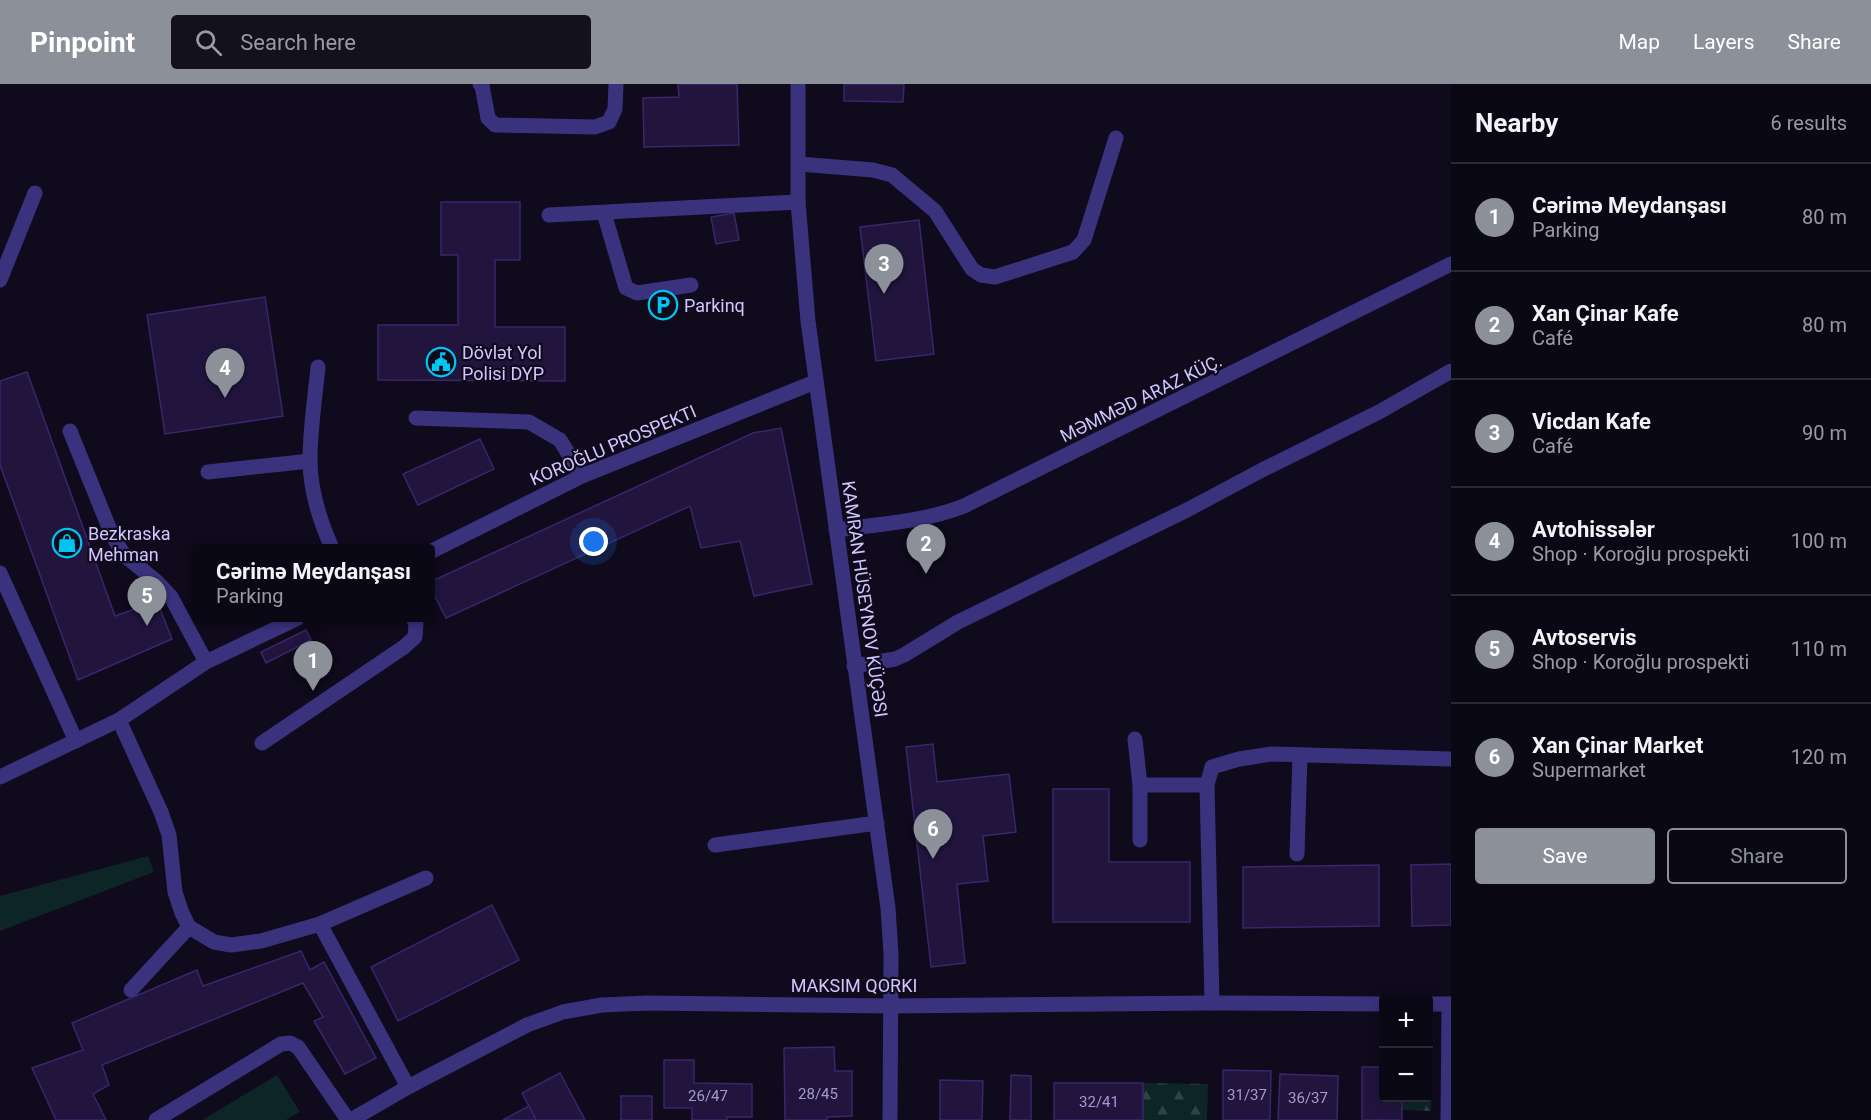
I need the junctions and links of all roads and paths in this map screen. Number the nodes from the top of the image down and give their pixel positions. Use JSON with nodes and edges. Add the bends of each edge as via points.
{"nodes":[{"id":1,"x":480,"y":84,"type":"edge"},
{"id":2,"x":616,"y":84,"type":"edge"},
{"id":3,"x":798,"y":84,"type":"edge"},
{"id":4,"x":1116,"y":138,"type":"dead end"},
{"id":5,"x":799,"y":164,"type":"junction"},
{"id":6,"x":35,"y":193,"type":"dead end"},
{"id":7,"x":798,"y":202,"type":"junction"},
{"id":8,"x":604,"y":213,"type":"junction"},
{"id":9,"x":549,"y":215,"type":"dead end"},
{"id":10,"x":1451,"y":264,"type":"edge"},
{"id":11,"x":0,"y":280,"type":"edge"},
{"id":12,"x":691,"y":285,"type":"dead end"},
{"id":13,"x":318,"y":367,"type":"dead end"},
{"id":14,"x":1451,"y":371,"type":"edge"},
{"id":15,"x":815,"y":382,"type":"junction"},
{"id":16,"x":416,"y":418,"type":"dead end"},
{"id":17,"x":70,"y":430,"type":"dead end"},
{"id":18,"x":310,"y":460,"type":"junction"},
{"id":19,"x":208,"y":472,"type":"dead end"},
{"id":20,"x":582,"y":476,"type":"junction"},
{"id":21,"x":836,"y":530,"type":"junction"},
{"id":22,"x":330,"y":544,"type":"edge"},
{"id":23,"x":435,"y":550,"type":"edge"},
{"id":24,"x":0,"y":573,"type":"edge"},
{"id":25,"x":290,"y":622,"type":"edge"},
{"id":26,"x":415,"y":622,"type":"edge"},
{"id":27,"x":206,"y":663,"type":"junction"},
{"id":28,"x":854,"y":666,"type":"junction"},
{"id":29,"x":119,"y":720,"type":"junction"},
{"id":30,"x":1136,"y":739,"type":"dead end"},
{"id":31,"x":76,"y":741,"type":"junction"},
{"id":32,"x":262,"y":743,"type":"dead end"},
{"id":33,"x":1300,"y":755,"type":"junction"},
{"id":34,"x":1451,"y":759,"type":"edge"},
{"id":35,"x":0,"y":777,"type":"edge"},
{"id":36,"x":1140,"y":785,"type":"junction"},
{"id":37,"x":1207,"y":785,"type":"junction"},
{"id":38,"x":877,"y":823,"type":"junction"},
{"id":39,"x":1140,"y":840,"type":"dead end"},
{"id":40,"x":715,"y":845,"type":"dead end"},
{"id":41,"x":1297,"y":854,"type":"dead end"},
{"id":42,"x":426,"y":878,"type":"dead end"},
{"id":43,"x":320,"y":924,"type":"junction"},
{"id":44,"x":189,"y":927,"type":"junction"},
{"id":45,"x":131,"y":990,"type":"dead end"},
{"id":46,"x":1212,"y":1003,"type":"junction"},
{"id":47,"x":1379,"y":1004,"type":"edge"},
{"id":48,"x":1433,"y":1004,"type":"edge"},
{"id":49,"x":1450,"y":1004,"type":"edge"},
{"id":50,"x":891,"y":1006,"type":"junction"},
{"id":51,"x":408,"y":1087,"type":"junction"},
{"id":52,"x":156,"y":1120,"type":"edge"},
{"id":53,"x":349,"y":1120,"type":"edge"},
{"id":54,"x":890,"y":1120,"type":"edge"},
{"id":55,"x":1448,"y":1120,"type":"edge"}],
"edges":[{"from":1,"to":2,"type":"street","via":[[488,118],[495,125],[595,127],[609,122],[615,108]]},
{"from":3,"to":5,"type":"street","name":"KAMRAN HÜSEYNOV KÜÇƏSI"},
{"from":4,"to":5,"type":"street","via":[[1084,240],[1073,252],[995,277],[972,269],[935,210],[892,175]]},
{"from":5,"to":7,"type":"street","name":"KAMRAN HÜSEYNOV KÜÇƏSI"},
{"from":6,"to":11,"type":"street"},
{"from":7,"to":8,"type":"street"},
{"from":7,"to":15,"type":"street","name":"KAMRAN HÜSEYNOV KÜÇƏSI"},
{"from":8,"to":9,"type":"street"},
{"from":8,"to":12,"type":"street","via":[[626,288],[637,293]]},
{"from":10,"to":21,"type":"street","name":"MƏMMƏD ARAZ KÜÇ.","via":[[964,506],[918,520]]},
{"from":13,"to":18,"type":"street"},
{"from":14,"to":28,"type":"street","via":[[1187,510],[958,622],[904,656]]},
{"from":15,"to":20,"type":"street","name":"KOROĞLU PROSPEKTI"},
{"from":15,"to":21,"type":"street","name":"KAMRAN HÜSEYNOV KÜÇƏSI"},
{"from":16,"to":20,"type":"street","via":[[529,422],[560,440]]},
{"from":17,"to":27,"type":"street","via":[[112,535],[124,555],[171,597]]},
{"from":18,"to":19,"type":"street"},
{"from":18,"to":22,"type":"street","via":[[314,494]]},
{"from":20,"to":23,"type":"street","name":"KOROĞLU PROSPEKTI"},
{"from":21,"to":28,"type":"street","name":"KAMRAN HÜSEYNOV KÜÇƏSI"},
{"from":24,"to":31,"type":"street"},
{"from":25,"to":27,"type":"street"},
{"from":26,"to":32,"type":"street","via":[[415,638],[404,647]]},
{"from":27,"to":29,"type":"street"},
{"from":28,"to":38,"type":"street","name":"KAMRAN HÜSEYNOV KÜÇƏSI"},
{"from":29,"to":31,"type":"street"},
{"from":29,"to":44,"type":"street","via":[[169,835],[175,892]]},
{"from":30,"to":36,"type":"street"},
{"from":31,"to":35,"type":"street"},
{"from":33,"to":34,"type":"street"},
{"from":33,"to":37,"type":"street","via":[[1272,754],[1212,767]]},
{"from":33,"to":41,"type":"street"},
{"from":36,"to":37,"type":"street"},
{"from":36,"to":39,"type":"street"},
{"from":37,"to":46,"type":"street"},
{"from":38,"to":40,"type":"street"},
{"from":38,"to":50,"type":"street","name":"KAMRAN HÜSEYNOV KÜÇƏSI","via":[[888,908]]},
{"from":42,"to":43,"type":"street"},
{"from":43,"to":44,"type":"street","via":[[231,945],[214,942]]},
{"from":43,"to":51,"type":"street"},
{"from":44,"to":45,"type":"street"},
{"from":46,"to":47,"type":"street","name":"MAKSIM QORKI"},
{"from":46,"to":50,"type":"street","name":"MAKSIM QORKI"},
{"from":48,"to":49,"type":"street"},
{"from":49,"to":55,"type":"street"},
{"from":50,"to":51,"type":"street","name":"MAKSIM QORKI","via":[[648,1003],[563,1011],[527,1025]]},
{"from":50,"to":54,"type":"street","name":"KAMRAN HÜSEYNOV KÜÇƏSI"},
{"from":51,"to":53,"type":"street","name":"MAKSIM QORKI"},
{"from":52,"to":53,"type":"street","via":[[281,1044],[290,1043],[298,1047]]}]}
